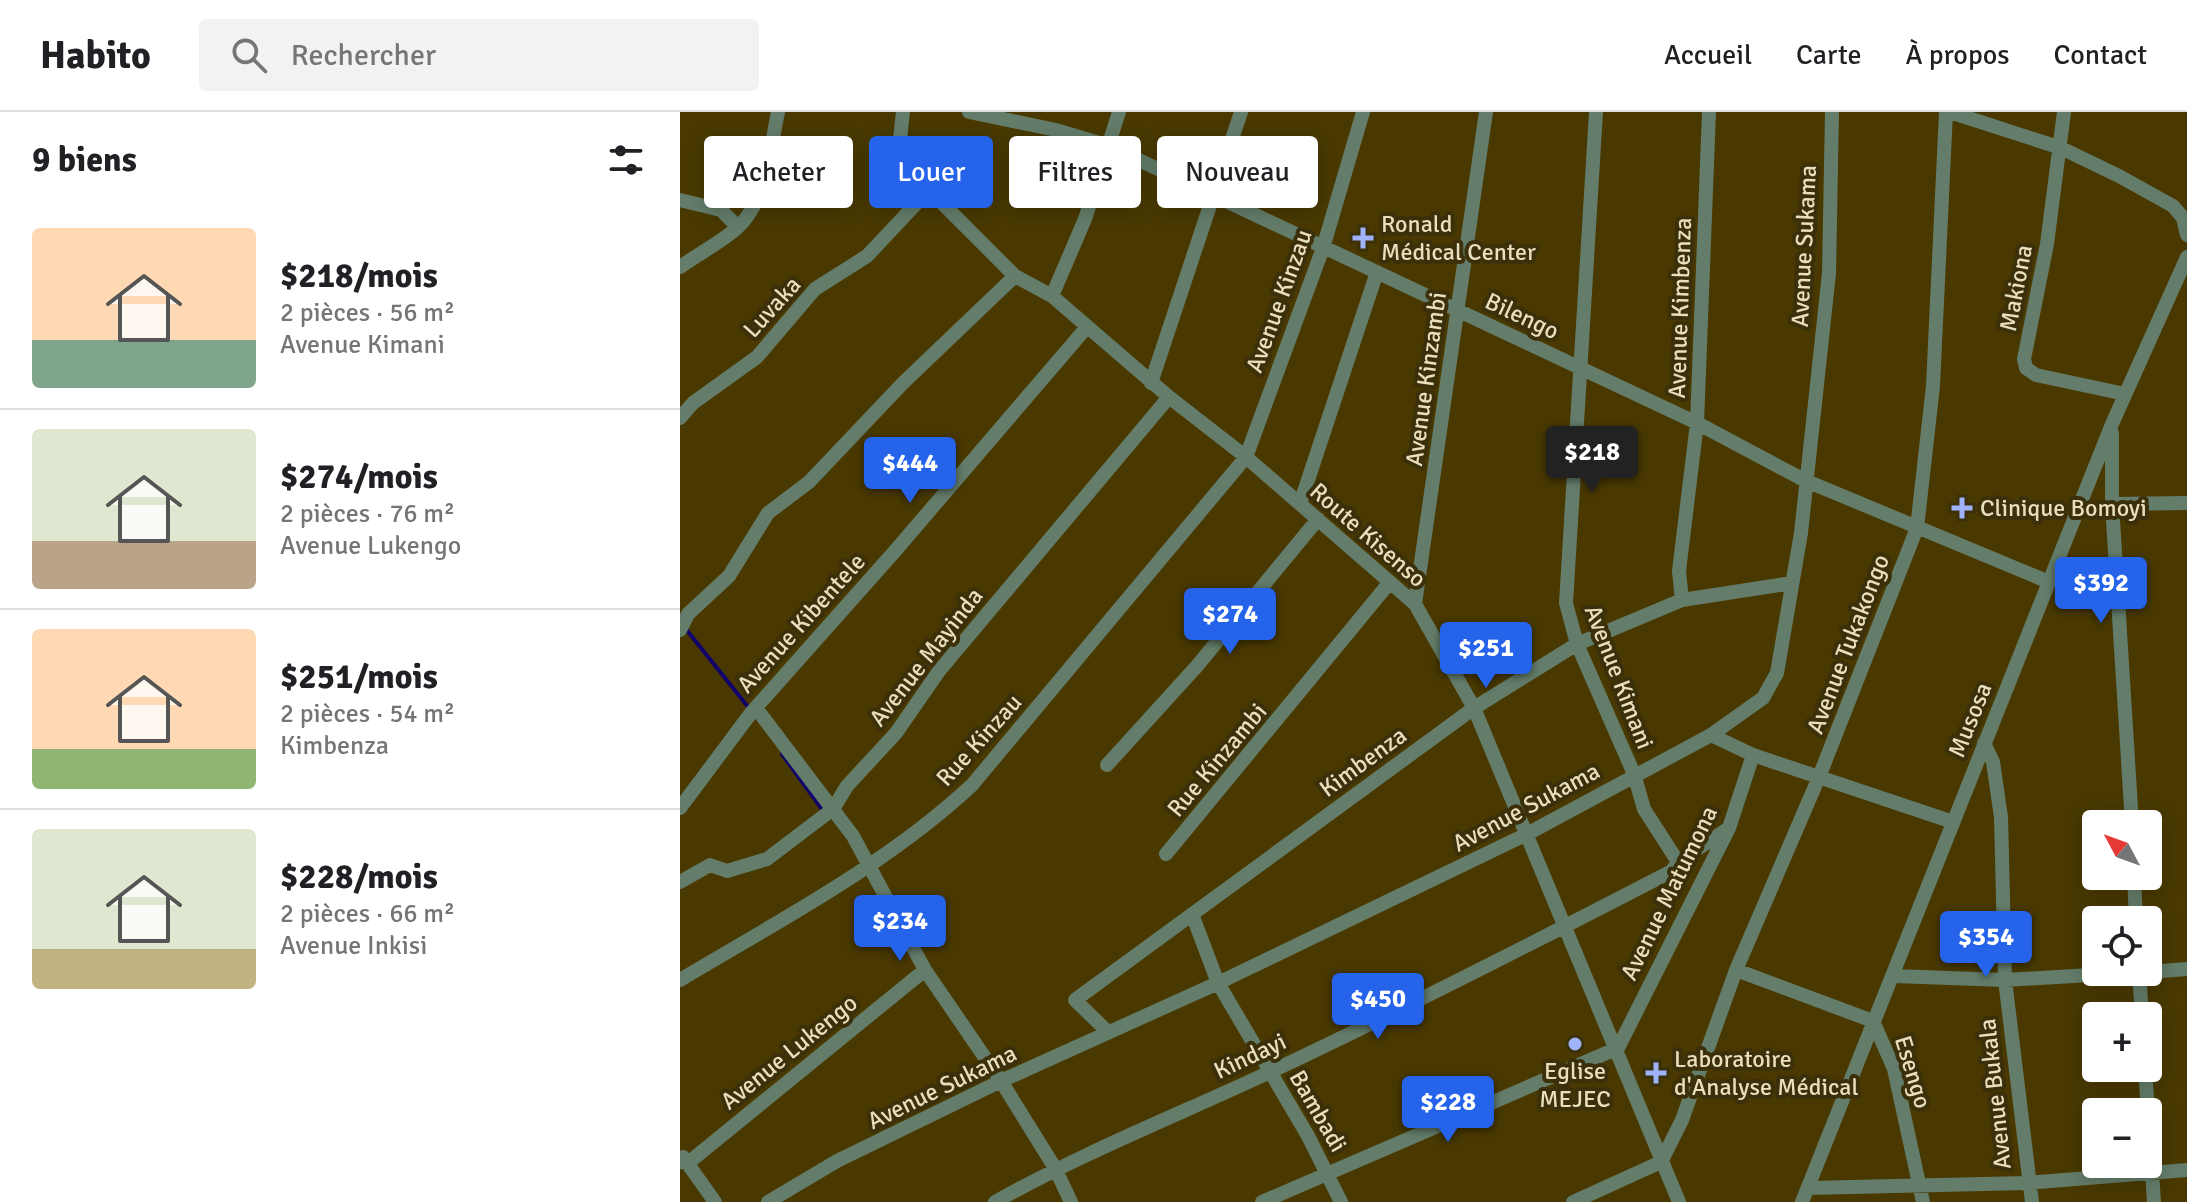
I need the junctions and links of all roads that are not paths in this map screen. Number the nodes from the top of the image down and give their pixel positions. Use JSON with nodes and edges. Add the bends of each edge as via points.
{"nodes":[{"id":1,"x":778,"y":112,"type":"edge"},
{"id":2,"x":903,"y":112,"type":"edge"},
{"id":3,"x":969,"y":112,"type":"edge"},
{"id":4,"x":1119,"y":112,"type":"edge"},
{"id":5,"x":1241,"y":112,"type":"edge"},
{"id":6,"x":1363,"y":112,"type":"edge"},
{"id":7,"x":1486,"y":112,"type":"edge"},
{"id":8,"x":1596,"y":112,"type":"edge"},
{"id":9,"x":1709,"y":112,"type":"edge"},
{"id":10,"x":1832,"y":112,"type":"edge"},
{"id":11,"x":1948,"y":112,"type":"edge"},
{"id":12,"x":2064,"y":112,"type":"edge"},
{"id":13,"x":1008,"y":116,"type":"edge"},
{"id":14,"x":900,"y":136,"type":"edge"},
{"id":15,"x":1075,"y":136,"type":"edge"},
{"id":16,"x":1112,"y":136,"type":"edge"},
{"id":17,"x":1234,"y":136,"type":"edge"},
{"id":18,"x":2061,"y":148,"type":"junction"},
{"id":19,"x":680,"y":200,"type":"edge"},
{"id":20,"x":912,"y":208,"type":"edge"},
{"id":21,"x":947,"y":208,"type":"edge"},
{"id":22,"x":1089,"y":208,"type":"edge"},
{"id":23,"x":1211,"y":208,"type":"edge"},
{"id":24,"x":1244,"y":208,"type":"edge"},
{"id":25,"x":738,"y":227,"type":"junction"},
{"id":26,"x":2187,"y":235,"type":"edge"},
{"id":27,"x":1323,"y":248,"type":"junction"},
{"id":28,"x":2187,"y":257,"type":"edge"},
{"id":29,"x":680,"y":267,"type":"edge"},
{"id":30,"x":1377,"y":272,"type":"junction"},
{"id":31,"x":1015,"y":276,"type":"junction"},
{"id":32,"x":1052,"y":296,"type":"junction"},
{"id":33,"x":1459,"y":311,"type":"junction"},
{"id":34,"x":1087,"y":327,"type":"junction"},
{"id":35,"x":1581,"y":368,"type":"junction"},
{"id":36,"x":1151,"y":383,"type":"junction"},
{"id":37,"x":2125,"y":394,"type":"junction"},
{"id":38,"x":1169,"y":397,"type":"junction"},
{"id":39,"x":680,"y":418,"type":"edge"},
{"id":40,"x":1697,"y":423,"type":"junction"},
{"id":41,"x":2112,"y":424,"type":"junction"},
{"id":42,"x":1246,"y":457,"type":"junction"},
{"id":43,"x":1804,"y":480,"type":"junction"},
{"id":44,"x":2187,"y":503,"type":"edge"},
{"id":45,"x":1300,"y":504,"type":"junction"},
{"id":46,"x":2112,"y":504,"type":"junction"},
{"id":47,"x":1318,"y":519,"type":"junction"},
{"id":48,"x":1917,"y":528,"type":"junction"},
{"id":49,"x":1390,"y":582,"type":"junction"},
{"id":50,"x":2049,"y":582,"type":"junction"},
{"id":51,"x":1792,"y":583,"type":"junction"},
{"id":52,"x":1682,"y":600,"type":"junction"},
{"id":53,"x":1415,"y":604,"type":"junction"},
{"id":54,"x":683,"y":624,"type":"edge"},
{"id":55,"x":1577,"y":644,"type":"junction"},
{"id":56,"x":757,"y":706,"type":"junction"},
{"id":57,"x":1474,"y":708,"type":"junction"},
{"id":58,"x":1711,"y":735,"type":"junction"},
{"id":59,"x":1984,"y":743,"type":"junction"},
{"id":60,"x":1753,"y":755,"type":"junction"},
{"id":61,"x":1107,"y":765,"type":"dead end"},
{"id":62,"x":1634,"y":774,"type":"junction"},
{"id":63,"x":1819,"y":777,"type":"junction"},
{"id":64,"x":680,"y":808,"type":"edge"},
{"id":65,"x":833,"y":809,"type":"junction"},
{"id":66,"x":2131,"y":810,"type":"edge"},
{"id":67,"x":1953,"y":822,"type":"junction"},
{"id":68,"x":1729,"y":828,"type":"junction"},
{"id":69,"x":1525,"y":835,"type":"junction"},
{"id":70,"x":1166,"y":854,"type":"dead end"},
{"id":71,"x":1678,"y":862,"type":"junction"},
{"id":72,"x":868,"y":867,"type":"junction"},
{"id":73,"x":680,"y":882,"type":"edge"},
{"id":74,"x":1192,"y":914,"type":"junction"},
{"id":75,"x":1564,"y":929,"type":"junction"},
{"id":76,"x":2187,"y":969,"type":"edge"},
{"id":77,"x":925,"y":970,"type":"junction"},
{"id":78,"x":1736,"y":970,"type":"junction"},
{"id":79,"x":2162,"y":971,"type":"edge"},
{"id":80,"x":2082,"y":975,"type":"edge"},
{"id":81,"x":1894,"y":976,"type":"junction"},
{"id":82,"x":680,"y":980,"type":"edge"},
{"id":83,"x":2005,"y":980,"type":"junction"},
{"id":84,"x":1218,"y":983,"type":"junction"},
{"id":85,"x":1873,"y":1021,"type":"junction"},
{"id":86,"x":1108,"y":1032,"type":"junction"},
{"id":87,"x":1618,"y":1048,"type":"junction"},
{"id":88,"x":1269,"y":1072,"type":"junction"},
{"id":89,"x":1001,"y":1081,"type":"junction"},
{"id":90,"x":683,"y":1160,"type":"edge"},
{"id":91,"x":1661,"y":1162,"type":"junction"},
{"id":92,"x":1055,"y":1168,"type":"junction"},
{"id":93,"x":2162,"y":1170,"type":"edge"},
{"id":94,"x":2187,"y":1170,"type":"edge"},
{"id":95,"x":1330,"y":1175,"type":"junction"},
{"id":96,"x":2082,"y":1177,"type":"edge"},
{"id":97,"x":2153,"y":1178,"type":"edge"},
{"id":98,"x":2027,"y":1183,"type":"junction"},
{"id":99,"x":1919,"y":1185,"type":"junction"},
{"id":100,"x":1805,"y":1195,"type":"edge"},
{"id":101,"x":715,"y":1202,"type":"edge"},
{"id":102,"x":768,"y":1202,"type":"edge"},
{"id":103,"x":995,"y":1202,"type":"edge"},
{"id":104,"x":1071,"y":1202,"type":"edge"},
{"id":105,"x":1262,"y":1202,"type":"edge"},
{"id":106,"x":1341,"y":1202,"type":"edge"},
{"id":107,"x":1573,"y":1202,"type":"edge"},
{"id":108,"x":1679,"y":1202,"type":"edge"},
{"id":109,"x":1923,"y":1202,"type":"edge"},
{"id":110,"x":2032,"y":1202,"type":"edge"},
{"id":111,"x":2154,"y":1202,"type":"edge"}],
"edges":[{"from":1,"to":25,"type":"street","via":[[762,186]]},
{"from":2,"to":14,"type":"street","name":"Route Kisenso"},
{"from":3,"to":13,"type":"street","name":"Bilengo"},
{"from":4,"to":16,"type":"street"},
{"from":5,"to":17,"type":"street"},
{"from":6,"to":27,"type":"street","name":"Avenue Kinzau"},
{"from":7,"to":33,"type":"street","name":"Avenue Kinzambi"},
{"from":8,"to":35,"type":"street","name":"Avenue Kimani"},
{"from":9,"to":40,"type":"street","name":"Avenue Kimbenza"},
{"from":10,"to":43,"type":"street","name":"Avenue Sukama","via":[[1829,273]]},
{"from":11,"to":18,"type":"street"},
{"from":11,"to":48,"type":"street","name":"Avenue Tukakongo","via":[[1933,386]]},
{"from":12,"to":18,"type":"street","name":"Makiona"},
{"from":13,"to":15,"type":"street","name":"Bilengo"},
{"from":18,"to":26,"type":"street","via":[[2173,206]]},
{"from":18,"to":37,"type":"street","name":"Makiona","via":[[2026,368],[2036,375]]},
{"from":19,"to":25,"type":"street","via":[[721,210]]},
{"from":20,"to":39,"type":"street","name":"Luvaka","via":[[867,256],[815,289],[757,357]]},
{"from":21,"to":31,"type":"street","name":"Route Kisenso"},
{"from":22,"to":32,"type":"street"},
{"from":23,"to":36,"type":"street"},
{"from":24,"to":27,"type":"street","name":"Bilengo"},
{"from":25,"to":29,"type":"street"},
{"from":27,"to":30,"type":"street","name":"Bilengo"},
{"from":27,"to":42,"type":"street","name":"Avenue Kinzau"},
{"from":28,"to":37,"type":"street","name":"Musosa"},
{"from":30,"to":33,"type":"street","name":"Bilengo"},
{"from":30,"to":45,"type":"street"},
{"from":31,"to":32,"type":"street","name":"Route Kisenso"},
{"from":31,"to":54,"type":"street","via":[[809,482],[768,513],[729,576]]},
{"from":32,"to":34,"type":"street","name":"Route Kisenso"},
{"from":33,"to":35,"type":"street","name":"Bilengo"},
{"from":33,"to":53,"type":"street","name":"Avenue Kinzambi"},
{"from":34,"to":36,"type":"street","name":"Route Kisenso"},
{"from":34,"to":56,"type":"street","name":"Avenue Kibentele"},
{"from":35,"to":40,"type":"street","name":"Bilengo"},
{"from":35,"to":55,"type":"street","name":"Avenue Kimani","via":[[1566,603]]},
{"from":36,"to":38,"type":"street","name":"Route Kisenso"},
{"from":37,"to":41,"type":"street","name":"Musosa"},
{"from":38,"to":42,"type":"street","name":"Route Kisenso"},
{"from":38,"to":65,"type":"street","name":"Avenue Mayinda","via":[[939,671]]},
{"from":40,"to":43,"type":"street","name":"Bilengo"},
{"from":40,"to":52,"type":"street","name":"Avenue Kimbenza","via":[[1679,571]]},
{"from":41,"to":46,"type":"street"},
{"from":41,"to":50,"type":"street","name":"Musosa"},
{"from":42,"to":45,"type":"street","name":"Route Kisenso"},
{"from":42,"to":72,"type":"street","name":"Rue Kinzau","via":[[972,785]]},
{"from":43,"to":48,"type":"street","name":"Bilengo"},
{"from":43,"to":51,"type":"street","name":"Avenue Sukama"},
{"from":44,"to":46,"type":"street"},
{"from":45,"to":47,"type":"street","name":"Route Kisenso"},
{"from":46,"to":66,"type":"street"},
{"from":47,"to":49,"type":"street","name":"Route Kisenso"},
{"from":47,"to":61,"type":"street"},
{"from":48,"to":50,"type":"street","name":"Bilengo"},
{"from":48,"to":63,"type":"street","name":"Avenue Tukakongo"},
{"from":49,"to":53,"type":"street","name":"Route Kisenso"},
{"from":49,"to":70,"type":"street","name":"Rue Kinzambi"},
{"from":50,"to":59,"type":"street","name":"Musosa"},
{"from":51,"to":52,"type":"street","name":"Kimbenza"},
{"from":51,"to":58,"type":"street","name":"Avenue Sukama","via":[[1777,673],[1763,698]]},
{"from":52,"to":55,"type":"street","name":"Kimbenza"},
{"from":53,"to":57,"type":"street","name":"Route Kisenso"},
{"from":55,"to":57,"type":"street","name":"Kimbenza"},
{"from":55,"to":62,"type":"street","name":"Avenue Kimani"},
{"from":56,"to":64,"type":"street","name":"Avenue Kibentele"},
{"from":56,"to":65,"type":"street"},
{"from":57,"to":69,"type":"street","name":"Route Kisenso"},
{"from":57,"to":74,"type":"street","name":"Kimbenza"},
{"from":58,"to":60,"type":"street"},
{"from":58,"to":62,"type":"street","name":"Avenue Sukama"},
{"from":59,"to":67,"type":"street","name":"Musosa"},
{"from":59,"to":83,"type":"street","name":"Avenue Bukala","via":[[1993,762],[2001,817]]},
{"from":60,"to":63,"type":"street"},
{"from":60,"to":68,"type":"street","name":"Avenue Matumona"},
{"from":62,"to":69,"type":"street","name":"Avenue Sukama"},
{"from":62,"to":71,"type":"street","name":"Avenue Kimani","via":[[1644,809]]},
{"from":63,"to":67,"type":"street"},
{"from":63,"to":78,"type":"street","name":"Avenue Tukakongo"},
{"from":65,"to":72,"type":"street"},
{"from":65,"to":73,"type":"street","name":"Avenue Mayinda","via":[[767,859],[727,871],[710,865]]},
{"from":67,"to":81,"type":"street","name":"Musosa"},
{"from":68,"to":71,"type":"street","name":"Kindayi"},
{"from":68,"to":87,"type":"street","name":"Avenue Matumona"},
{"from":69,"to":75,"type":"street","name":"Route Kisenso"},
{"from":69,"to":84,"type":"street","name":"Avenue Sukama"},
{"from":71,"to":75,"type":"street","name":"Kindayi","via":[[1672,871]]},
{"from":72,"to":77,"type":"street"},
{"from":72,"to":82,"type":"street","name":"Rue Kinzau"},
{"from":74,"to":84,"type":"street","name":"Bambadi"},
{"from":74,"to":86,"type":"street","name":"Kimbenza","via":[[1075,1000]]},
{"from":75,"to":87,"type":"street","name":"Route Kisenso"},
{"from":75,"to":88,"type":"street","name":"Kindayi"},
{"from":76,"to":79,"type":"street"},
{"from":77,"to":89,"type":"street"},
{"from":77,"to":90,"type":"street","name":"Avenue Lukengo"},
{"from":78,"to":85,"type":"street","name":"Esengo"},
{"from":78,"to":91,"type":"street","name":"Avenue Tukakongo","via":[[1682,1120]]},
{"from":80,"to":83,"type":"street"},
{"from":81,"to":83,"type":"street"},
{"from":81,"to":85,"type":"street","name":"Musosa"},
{"from":83,"to":98,"type":"street","name":"Avenue Bukala"},
{"from":84,"to":86,"type":"street","name":"Avenue Sukama"},
{"from":84,"to":88,"type":"street","name":"Bambadi"},
{"from":85,"to":99,"type":"street","name":"Esengo","via":[[1894,1069]]},
{"from":85,"to":100,"type":"street","name":"Musosa"},
{"from":86,"to":89,"type":"street","name":"Avenue Sukama"},
{"from":87,"to":91,"type":"street","name":"Route Kisenso"},
{"from":87,"to":95,"type":"street"},
{"from":88,"to":92,"type":"street","name":"Kindayi"},
{"from":88,"to":95,"type":"street","name":"Bambadi"},
{"from":89,"to":92,"type":"street"},
{"from":89,"to":102,"type":"street","name":"Avenue Sukama","via":[[837,1161]]},
{"from":90,"to":101,"type":"street"},
{"from":91,"to":107,"type":"street"},
{"from":91,"to":108,"type":"street","name":"Route Kisenso"},
{"from":92,"to":103,"type":"street","name":"Kindayi"},
{"from":92,"to":104,"type":"street"},
{"from":93,"to":94,"type":"street"},
{"from":95,"to":105,"type":"street"},
{"from":95,"to":106,"type":"street","name":"Bambadi"},
{"from":96,"to":98,"type":"street"},
{"from":97,"to":111,"type":"street"},
{"from":98,"to":99,"type":"street"},
{"from":98,"to":110,"type":"street","name":"Avenue Bukala"},
{"from":99,"to":100,"type":"street"},
{"from":99,"to":109,"type":"street","name":"Esengo"}]}
